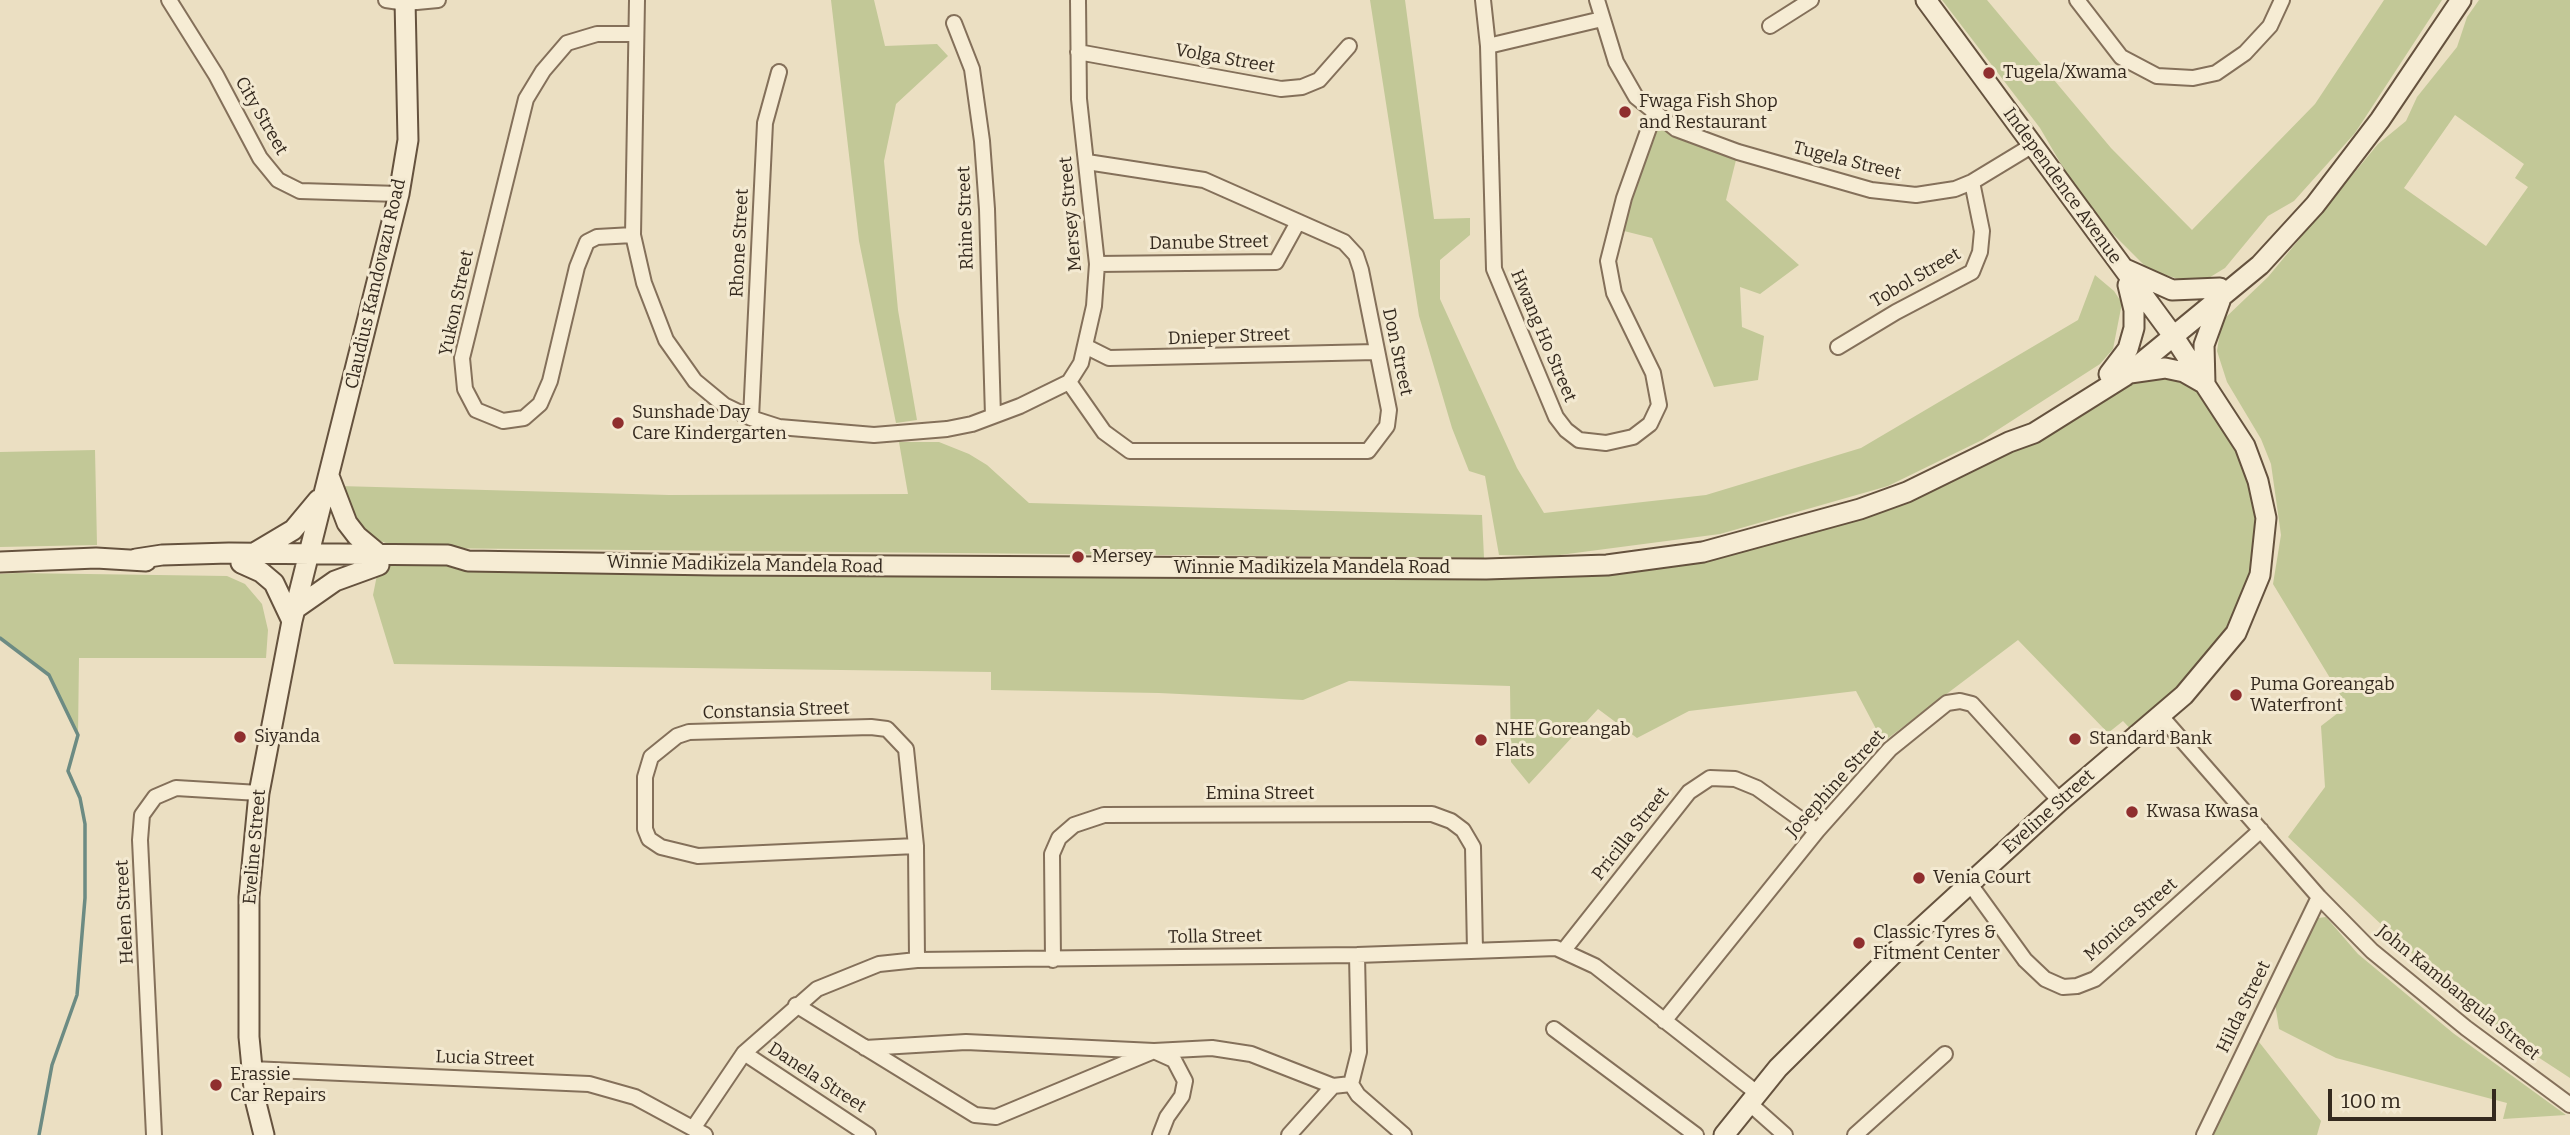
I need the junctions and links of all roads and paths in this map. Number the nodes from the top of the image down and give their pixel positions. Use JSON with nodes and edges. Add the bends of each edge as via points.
{"nodes":[{"id":1,"x":169,"y":0,"type":"edge"},
{"id":2,"x":386,"y":0,"type":"edge"},
{"id":3,"x":438,"y":0,"type":"edge"},
{"id":4,"x":637,"y":0,"type":"edge"},
{"id":5,"x":1078,"y":0,"type":"edge"},
{"id":6,"x":1483,"y":0,"type":"edge"},
{"id":7,"x":1597,"y":0,"type":"edge"},
{"id":8,"x":1811,"y":0,"type":"edge"},
{"id":9,"x":1926,"y":0,"type":"edge"},
{"id":10,"x":2077,"y":0,"type":"edge"},
{"id":11,"x":2282,"y":0,"type":"edge"},
{"id":12,"x":2461,"y":0,"type":"edge"},
{"id":13,"x":405,"y":2,"type":"edge"},
{"id":14,"x":1602,"y":19,"type":"junction"},
{"id":15,"x":954,"y":23,"type":"dead end"},
{"id":16,"x":1770,"y":26,"type":"dead end"},
{"id":17,"x":636,"y":34,"type":"junction"},
{"id":18,"x":1349,"y":46,"type":"dead end"},
{"id":19,"x":1488,"y":46,"type":"junction"},
{"id":20,"x":1078,"y":52,"type":"junction"},
{"id":21,"x":779,"y":72,"type":"dead end"},
{"id":22,"x":1654,"y":114,"type":"junction"},
{"id":23,"x":2033,"y":145,"type":"junction"},
{"id":24,"x":1087,"y":162,"type":"junction"},
{"id":25,"x":1972,"y":181,"type":"junction"},
{"id":26,"x":399,"y":194,"type":"junction"},
{"id":27,"x":1298,"y":222,"type":"junction"},
{"id":28,"x":633,"y":235,"type":"junction"},
{"id":29,"x":1097,"y":264,"type":"junction"},
{"id":30,"x":2121,"y":267,"type":"junction"},
{"id":31,"x":2221,"y":292,"type":"junction"},
{"id":32,"x":2171,"y":333,"type":"junction"},
{"id":33,"x":1087,"y":347,"type":"junction"},
{"id":34,"x":1838,"y":347,"type":"dead end"},
{"id":35,"x":1376,"y":352,"type":"junction"},
{"id":36,"x":2117,"y":375,"type":"junction"},
{"id":37,"x":1069,"y":382,"type":"junction"},
{"id":38,"x":2206,"y":385,"type":"junction"},
{"id":39,"x":993,"y":416,"type":"junction"},
{"id":40,"x":751,"y":418,"type":"junction"},
{"id":41,"x":327,"y":484,"type":"junction"},
{"id":42,"x":247,"y":559,"type":"junction"},
{"id":43,"x":307,"y":559,"type":"junction"},
{"id":44,"x":380,"y":561,"type":"junction"},
{"id":45,"x":0,"y":562,"type":"edge"},
{"id":46,"x":294,"y":615,"type":"junction"},
{"id":47,"x":2161,"y":715,"type":"junction"},
{"id":48,"x":260,"y":793,"type":"junction"},
{"id":49,"x":2060,"y":801,"type":"junction"},
{"id":50,"x":2261,"y":830,"type":"junction"},
{"id":51,"x":1817,"y":831,"type":"junction"},
{"id":52,"x":916,"y":846,"type":"junction"},
{"id":53,"x":1970,"y":884,"type":"junction"},
{"id":54,"x":2319,"y":897,"type":"junction"},
{"id":55,"x":1564,"y":950,"type":"junction"},
{"id":56,"x":1475,"y":951,"type":"junction"},
{"id":57,"x":1357,"y":955,"type":"junction"},
{"id":58,"x":918,"y":960,"type":"junction"},
{"id":59,"x":1053,"y":960,"type":"junction"},
{"id":60,"x":796,"y":1005,"type":"junction"},
{"id":61,"x":1664,"y":1021,"type":"junction"},
{"id":62,"x":1554,"y":1029,"type":"dead end"},
{"id":63,"x":865,"y":1048,"type":"junction"},
{"id":64,"x":1154,"y":1051,"type":"junction"},
{"id":65,"x":744,"y":1053,"type":"junction"},
{"id":66,"x":1945,"y":1054,"type":"dead end"},
{"id":67,"x":251,"y":1069,"type":"junction"},
{"id":68,"x":1351,"y":1084,"type":"junction"},
{"id":69,"x":1333,"y":1086,"type":"junction"},
{"id":70,"x":1753,"y":1098,"type":"junction"},
{"id":71,"x":2570,"y":1105,"type":"edge"},
{"id":72,"x":700,"y":1131,"type":"edge"},
{"id":73,"x":154,"y":1135,"type":"edge"},
{"id":74,"x":264,"y":1135,"type":"edge"},
{"id":75,"x":868,"y":1135,"type":"edge"},
{"id":76,"x":1160,"y":1135,"type":"edge"},
{"id":77,"x":1289,"y":1135,"type":"edge"},
{"id":78,"x":1403,"y":1135,"type":"edge"},
{"id":79,"x":1696,"y":1135,"type":"edge"},
{"id":80,"x":1724,"y":1135,"type":"edge"},
{"id":81,"x":1785,"y":1135,"type":"edge"},
{"id":82,"x":1855,"y":1135,"type":"edge"},
{"id":83,"x":2204,"y":1135,"type":"edge"}],
"edges":[{"from":1,"to":26,"type":"street","name":"City Street","via":[[260,158],[278,180],[300,191]]},
{"from":2,"to":13,"type":"street"},
{"from":3,"to":13,"type":"street"},
{"from":4,"to":17,"type":"street"},
{"from":5,"to":20,"type":"street","name":"Mersey Street"},
{"from":6,"to":19,"type":"street","name":"Hwang Ho Street"},
{"from":7,"to":14,"type":"street","name":"Tugela Street"},
{"from":8,"to":16,"type":"street"},
{"from":9,"to":23,"type":"main road","name":"Independence Avenue"},
{"from":10,"to":11,"type":"street","via":[[2121,58],[2157,76],[2182,78],[2230,66],[2270,26]]},
{"from":12,"to":31,"type":"main road","name":"Winnie Madikizela Mandela Road","via":[[2334,180]]},
{"from":13,"to":26,"type":"main road","name":"Claudius Kandovazu Road","via":[[408,140]]},
{"from":14,"to":19,"type":"street"},
{"from":14,"to":22,"type":"street","name":"Tugela Street","via":[[1621,75]]},
{"from":15,"to":39,"type":"street","name":"Rhine Street","via":[[972,69],[982,141]]},
{"from":17,"to":28,"type":"street"},
{"from":17,"to":28,"type":"street","name":"Yukon Street","via":[[597,34],[567,43],[526,99],[462,358],[465,389],[476,410],[503,421],[524,418],[540,404],[587,242]]},
{"from":18,"to":20,"type":"street","name":"Volga Street","via":[[1319,80],[1280,89]]},
{"from":19,"to":22,"type":"street","name":"Hwang Ho Street","via":[[1494,269],[1556,417],[1579,440],[1606,443],[1633,437],[1650,424],[1659,405],[1653,373],[1614,293],[1608,261],[1624,198]]},
{"from":20,"to":24,"type":"street","name":"Mersey Street"},
{"from":21,"to":40,"type":"street","name":"Rhone Street","via":[[765,123]]},
{"from":22,"to":25,"type":"street","name":"Tugela Street","via":[[1676,129],[1726,148],[1871,190],[1933,194]]},
{"from":23,"to":25,"type":"street","name":"Tugela Street"},
{"from":23,"to":30,"type":"main road","name":"Independence Avenue"},
{"from":24,"to":27,"type":"street","name":"Don Street","via":[[1204,180]]},
{"from":24,"to":29,"type":"street","name":"Mersey Street"},
{"from":25,"to":34,"type":"street","name":"Tobol Street","via":[[1982,231],[1972,272]]},
{"from":26,"to":41,"type":"main road","name":"Claudius Kandovazu Road"},
{"from":27,"to":29,"type":"street","name":"Danube Street","via":[[1276,262]]},
{"from":27,"to":35,"type":"street","name":"Don Street","via":[[1344,242],[1356,256]]},
{"from":28,"to":40,"type":"street","via":[[652,306],[678,360],[724,405]]},
{"from":29,"to":33,"type":"street","name":"Mersey Street"},
{"from":30,"to":31,"type":"main road","via":[[2172,290]]},
{"from":30,"to":32,"type":"main road","name":"Independence Avenue"},
{"from":30,"to":36,"type":"main road","via":[[2132,296],[2134,328]]},
{"from":31,"to":32,"type":"main road","name":"Winnie Madikizela Mandela Road"},
{"from":31,"to":38,"type":"main road","via":[[2204,345]]},
{"from":32,"to":36,"type":"main road","name":"Winnie Madikizela Mandela Road"},
{"from":32,"to":38,"type":"main road","name":"Eveline Street"},
{"from":33,"to":35,"type":"street","name":"Dnieper Street","via":[[1109,358],[1136,359]]},
{"from":33,"to":37,"type":"street","name":"Mersey Street"},
{"from":35,"to":37,"type":"street","name":"Don Street","via":[[1389,410],[1387,426],[1368,451],[1130,451],[1104,432]]},
{"from":36,"to":38,"type":"main road","via":[[2165,368],[2184,372]]},
{"from":36,"to":44,"type":"main road","name":"Winnie Madikizela Mandela Road","via":[[2029,424],[2009,442],[1860,509],[1703,552],[1607,565],[1486,569],[468,561],[450,566]]},
{"from":37,"to":39,"type":"street"},
{"from":38,"to":47,"type":"main road","name":"Eveline Street","via":[[2250,458],[2266,518],[2265,548],[2252,602],[2236,633]]},
{"from":39,"to":40,"type":"street","via":[[947,429],[898,434],[834,433],[779,427]]},
{"from":41,"to":42,"type":"main road","via":[[293,530]]},
{"from":41,"to":43,"type":"main road","name":"Claudius Kandovazu Road"},
{"from":41,"to":44,"type":"main road","via":[[347,523]]},
{"from":42,"to":43,"type":"main road","name":"Winnie Madikizela Mandela Road"},
{"from":42,"to":45,"type":"main road","name":"Winnie Madikizela Mandela Road"},
{"from":42,"to":46,"type":"main road","via":[[274,583]]},
{"from":43,"to":44,"type":"main road","name":"Winnie Madikizela Mandela Road"},
{"from":43,"to":46,"type":"main road","name":"Eveline Street"},
{"from":44,"to":46,"type":"main road","via":[[335,581]]},
{"from":46,"to":48,"type":"main road","name":"Eveline Street"},
{"from":47,"to":49,"type":"main road","name":"Eveline Street"},
{"from":47,"to":50,"type":"street","name":"John Kambangula Street"},
{"from":48,"to":67,"type":"main road","name":"Eveline Street","via":[[249,897]]},
{"from":48,"to":73,"type":"street","name":"Helen Street","via":[[176,789],[155,797],[142,816]]},
{"from":49,"to":51,"type":"street","name":"Josephine Street","via":[[1983,714],[1960,701],[1936,710],[1890,749]]},
{"from":49,"to":53,"type":"main road","name":"Eveline Street"},
{"from":50,"to":53,"type":"street","name":"Monica Street","via":[[2112,965],[2077,986],[2063,987],[2045,979],[2025,960]]},
{"from":50,"to":54,"type":"street","name":"John Kambangula Street"},
{"from":51,"to":55,"type":"street","name":"Pricilla Street","via":[[1757,788],[1735,779],[1710,778],[1689,792]]},
{"from":51,"to":61,"type":"street","name":"Josephine Street"},
{"from":52,"to":52,"type":"street","name":"Constansia Street","via":[[698,856],[680,852],[649,839],[645,777],[651,757],[689,732],[887,729],[905,748]]},
{"from":52,"to":58,"type":"street","name":"Constansia Street"},
{"from":53,"to":70,"type":"main road","name":"Eveline Street","via":[[1816,1029]]},
{"from":54,"to":71,"type":"street","name":"John Kambangula Street","via":[[2421,992]]},
{"from":54,"to":83,"type":"street","name":"Hilda Street"},
{"from":55,"to":56,"type":"street","name":"Tolla Street"},
{"from":55,"to":61,"type":"street","name":"Tolla Street","via":[[1595,966]]},
{"from":56,"to":57,"type":"street","name":"Tolla Street"},
{"from":56,"to":59,"type":"street","name":"Emina Street","via":[[1473,847],[1463,830],[1432,814],[1104,815],[1074,825],[1059,838],[1052,854]]},
{"from":57,"to":59,"type":"street","name":"Tolla Street"},
{"from":57,"to":68,"type":"street","via":[[1359,1052]]},
{"from":58,"to":59,"type":"street","name":"Tolla Street"},
{"from":58,"to":60,"type":"street","name":"Tolla Street","via":[[855,972],[817,989]]},
{"from":60,"to":63,"type":"street"},
{"from":60,"to":65,"type":"street","name":"Tolla Street"},
{"from":61,"to":70,"type":"street","name":"Tolla Street"},
{"from":62,"to":79,"type":"street"},
{"from":63,"to":64,"type":"street","via":[[966,1042]]},
{"from":63,"to":64,"type":"street","via":[[975,1115],[996,1117]]},
{"from":64,"to":69,"type":"street","via":[[1212,1048],[1251,1054]]},
{"from":64,"to":76,"type":"street","via":[[1174,1060],[1185,1081],[1182,1096]]},
{"from":65,"to":72,"type":"street","name":"Tolla Street"},
{"from":65,"to":75,"type":"street","name":"Danela Street"},
{"from":66,"to":82,"type":"street"},
{"from":67,"to":72,"type":"street","name":"Lucia Street","via":[[589,1084],[615,1089]]},
{"from":67,"to":74,"type":"main road","name":"Eveline Street"},
{"from":68,"to":69,"type":"street"},
{"from":68,"to":78,"type":"street"},
{"from":69,"to":77,"type":"street"},
{"from":70,"to":80,"type":"main road","name":"Eveline Street"},
{"from":70,"to":81,"type":"street"}]}
